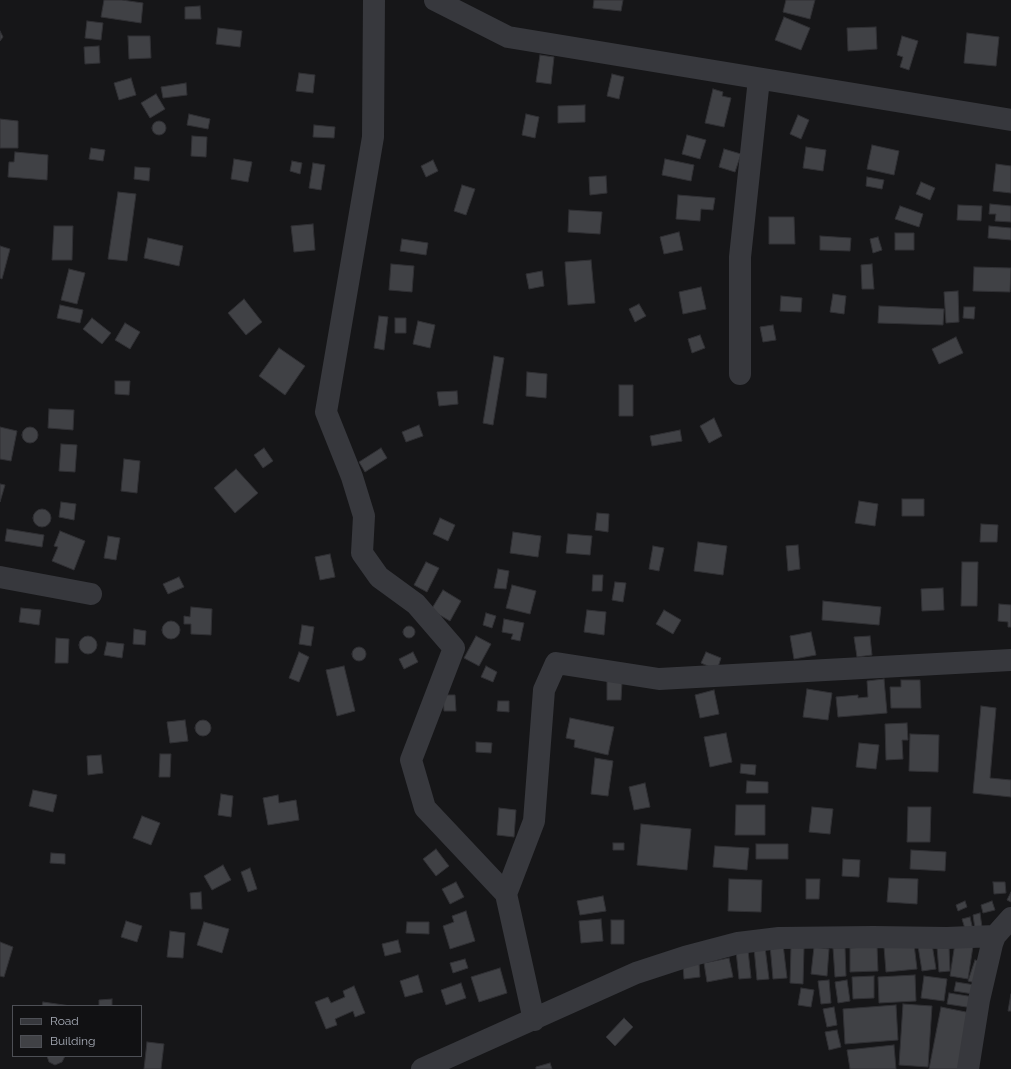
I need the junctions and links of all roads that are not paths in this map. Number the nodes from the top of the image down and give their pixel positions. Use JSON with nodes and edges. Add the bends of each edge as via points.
{"nodes":[{"id":1,"x":374,"y":0,"type":"edge"},
{"id":2,"x":435,"y":0,"type":"edge"},
{"id":3,"x":759,"y":78,"type":"junction"},
{"id":4,"x":1011,"y":120,"type":"edge"},
{"id":5,"x":740,"y":374,"type":"dead end"},
{"id":6,"x":0,"y":577,"type":"edge"},
{"id":7,"x":91,"y":594,"type":"dead end"},
{"id":8,"x":1011,"y":660,"type":"edge"},
{"id":9,"x":506,"y":894,"type":"junction"},
{"id":10,"x":1011,"y":918,"type":"edge"},
{"id":11,"x":995,"y":936,"type":"junction"},
{"id":12,"x":534,"y":1020,"type":"junction"},
{"id":13,"x":422,"y":1069,"type":"edge"},
{"id":14,"x":968,"y":1069,"type":"edge"}],
"edges":[{"from":1,"to":9,"type":"street","via":[[373,137],[326,412],[352,477],[364,516],[362,553],[379,577],[416,604],[454,648],[411,760],[425,808]]},
{"from":2,"to":3,"type":"street","via":[[508,37]]},
{"from":3,"to":4,"type":"street"},
{"from":3,"to":5,"type":"street","via":[[740,256]]},
{"from":6,"to":7,"type":"street"},
{"from":8,"to":9,"type":"street","via":[[659,679],[556,663],[544,690],[534,821]]},
{"from":9,"to":12,"type":"street"},
{"from":10,"to":11,"type":"street"},
{"from":11,"to":12,"type":"street","via":[[779,938],[738,943],[636,973]]},
{"from":11,"to":14,"type":"street","via":[[979,1000]]},
{"from":12,"to":13,"type":"street"}]}
